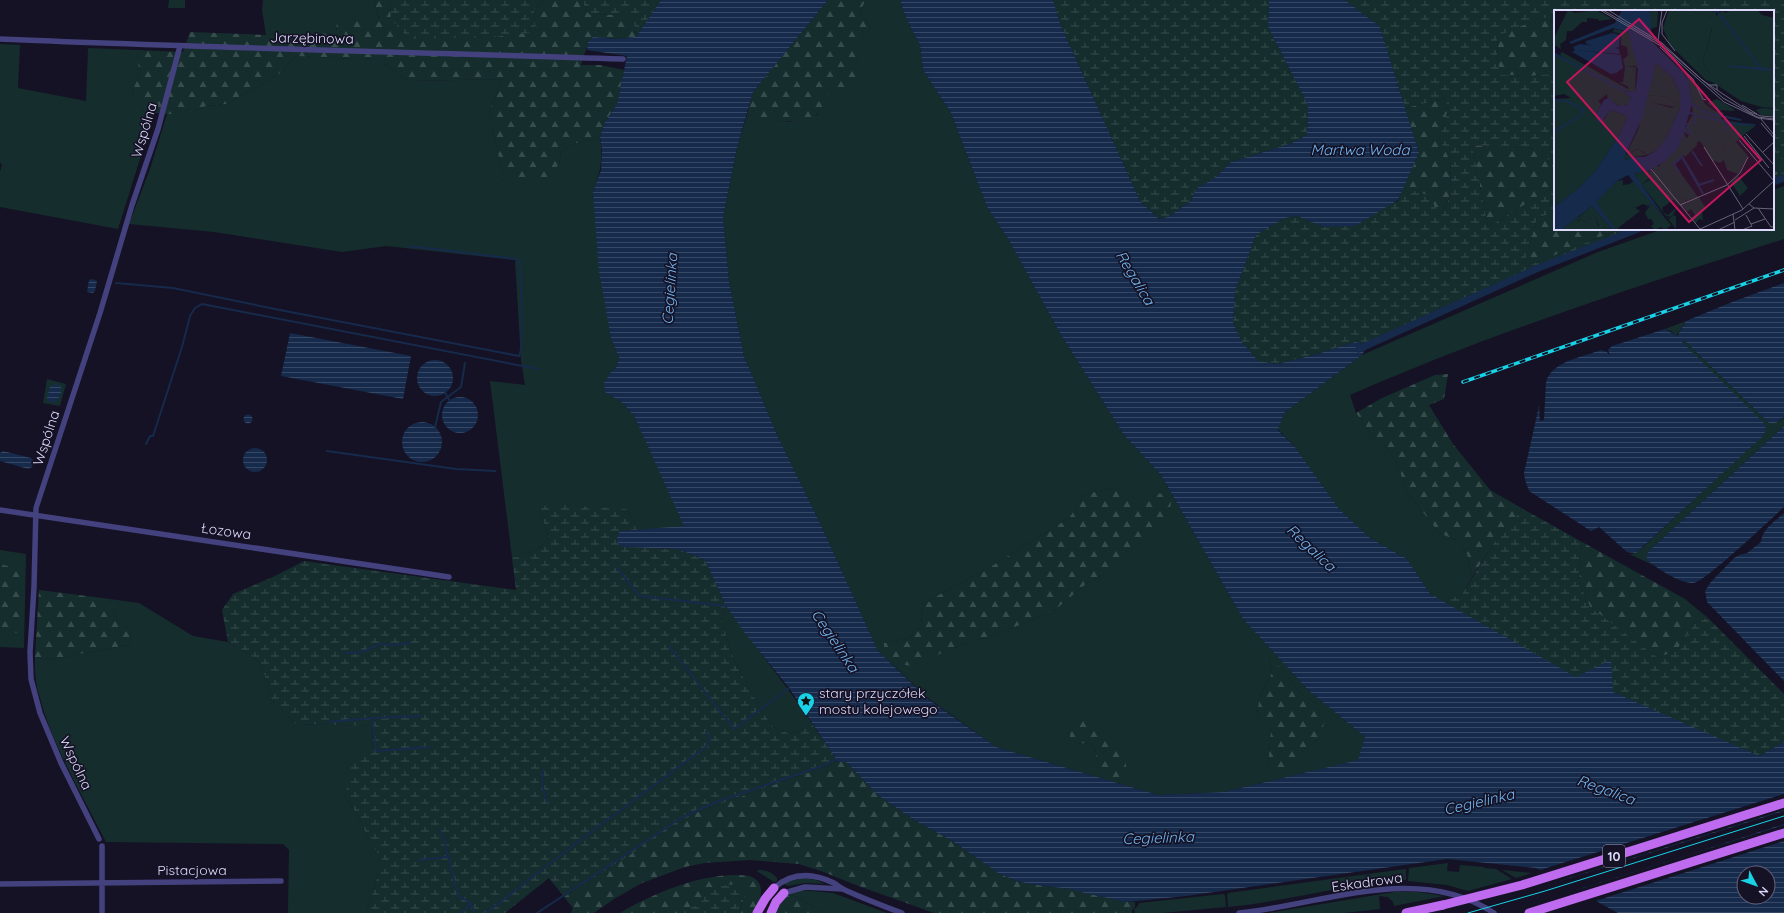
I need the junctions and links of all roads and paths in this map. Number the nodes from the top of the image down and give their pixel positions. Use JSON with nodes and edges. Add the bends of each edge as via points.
{"nodes":[{"id":1,"x":0,"y":39,"type":"edge"},
{"id":2,"x":180,"y":46,"type":"junction"},
{"id":3,"x":623,"y":59,"type":"dead end"},
{"id":4,"x":0,"y":510,"type":"edge"},
{"id":5,"x":36,"y":516,"type":"junction"},
{"id":6,"x":449,"y":577,"type":"dead end"},
{"id":7,"x":1784,"y":803,"type":"edge"},
{"id":8,"x":1784,"y":833,"type":"edge"},
{"id":9,"x":99,"y":839,"type":"dead end"},
{"id":10,"x":102,"y":846,"type":"dead end"},
{"id":11,"x":281,"y":881,"type":"dead end"},
{"id":12,"x":103,"y":882,"type":"junction"},
{"id":13,"x":0,"y":884,"type":"edge"},
{"id":14,"x":774,"y":888,"type":"joint"},
{"id":15,"x":842,"y":889,"type":"junction"},
{"id":16,"x":784,"y":893,"type":"joint"},
{"id":17,"x":102,"y":913,"type":"edge"},
{"id":18,"x":758,"y":913,"type":"edge"},
{"id":19,"x":771,"y":913,"type":"edge"},
{"id":20,"x":902,"y":913,"type":"edge"},
{"id":21,"x":1239,"y":913,"type":"edge"},
{"id":22,"x":1406,"y":913,"type":"edge"},
{"id":23,"x":1494,"y":913,"type":"edge"},
{"id":24,"x":1529,"y":913,"type":"edge"}],
"edges":[{"from":1,"to":2,"type":"street","name":"Jarzębinowa"},
{"from":2,"to":3,"type":"street","name":"Jarzębinowa"},
{"from":2,"to":5,"type":"street","name":"Wspólna","via":[[158,129],[36,508]]},
{"from":4,"to":5,"type":"street","name":"Łozowa"},
{"from":5,"to":6,"type":"street","name":"Łozowa"},
{"from":5,"to":9,"type":"street","name":"Wspólna","via":[[31,679],[40,712],[61,763]]},
{"from":7,"to":22,"type":"main road","number":"10","bridge":true,"via":[[1522,885],[1444,906]]},
{"from":8,"to":24,"type":"main road","number":"10"},
{"from":10,"to":12,"type":"street"},
{"from":11,"to":12,"type":"street","name":"Pistacjowa"},
{"from":12,"to":13,"type":"street","name":"Pistacjowa"},
{"from":12,"to":17,"type":"street"},
{"from":14,"to":15,"type":"street","via":[[799,874],[822,879]]},
{"from":14,"to":18,"type":"main road"},
{"from":15,"to":16,"type":"street","via":[[805,887]]},
{"from":15,"to":20,"type":"street"},
{"from":16,"to":19,"type":"main road"},
{"from":21,"to":23,"type":"street","name":"Eskadrowa","via":[[1384,889],[1409,888],[1456,895]]}]}
